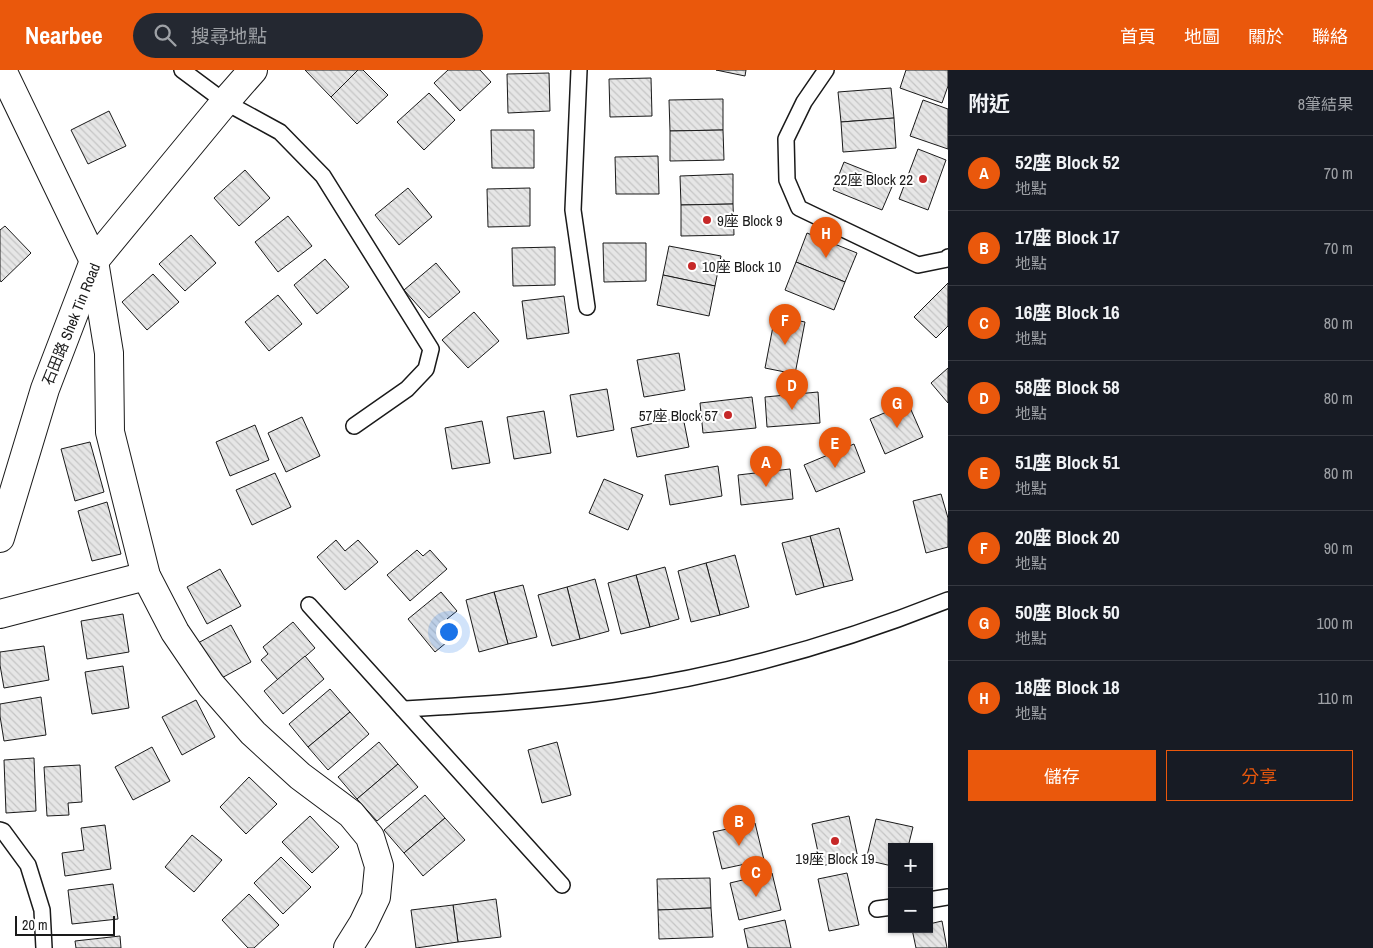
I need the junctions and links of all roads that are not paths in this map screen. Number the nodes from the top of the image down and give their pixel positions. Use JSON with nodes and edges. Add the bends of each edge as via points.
{"nodes":[{"id":1,"x":2,"y":70,"type":"edge"},
{"id":2,"x":182,"y":70,"type":"edge"},
{"id":3,"x":253,"y":70,"type":"edge"},
{"id":4,"x":579,"y":70,"type":"edge"},
{"id":5,"x":826,"y":70,"type":"edge"},
{"id":6,"x":225,"y":102,"type":"junction"},
{"id":7,"x":948,"y":257,"type":"edge"},
{"id":8,"x":94,"y":260,"type":"junction"},
{"id":9,"x":587,"y":308,"type":"dead end"},
{"id":10,"x":354,"y":426,"type":"dead end"},
{"id":11,"x":0,"y":538,"type":"edge"},
{"id":12,"x":146,"y":576,"type":"junction"},
{"id":13,"x":948,"y":600,"type":"edge"},
{"id":14,"x":309,"y":605,"type":"dead end"},
{"id":15,"x":0,"y":614,"type":"edge"},
{"id":16,"x":403,"y":709,"type":"junction"},
{"id":17,"x":0,"y":830,"type":"edge"},
{"id":18,"x":562,"y":885,"type":"dead end"},
{"id":19,"x":948,"y":897,"type":"edge"},
{"id":20,"x":933,"y":899,"type":"edge"},
{"id":21,"x":44,"y":948,"type":"edge"},
{"id":22,"x":348,"y":948,"type":"edge"}],
"edges":[{"from":1,"to":8,"type":"street"},
{"from":2,"to":6,"type":"lane"},
{"from":3,"to":6,"type":"street","name":"石田路 Shek Tin Road"},
{"from":4,"to":9,"type":"lane","via":[[573,210]]},
{"from":5,"to":7,"type":"lane","via":[[804,102],[786,138],[787,180],[799,208],[918,265]]},
{"from":6,"to":8,"type":"street","name":"石田路 Shek Tin Road"},
{"from":6,"to":10,"type":"lane","via":[[280,132],[323,176],[431,349],[426,369],[406,389]]},
{"from":8,"to":11,"type":"street","name":"石田路 Shek Tin Road","via":[[45,389]]},
{"from":8,"to":12,"type":"street","via":[[109,353],[110,432]]},
{"from":12,"to":15,"type":"street"},
{"from":12,"to":22,"type":"street","via":[[175,632],[217,691],[252,732],[300,776],[351,814],[370,837],[379,866],[376,896]]},
{"from":13,"to":16,"type":"lane","via":[[832,642],[687,678],[539,700]]},
{"from":14,"to":16,"type":"lane"},
{"from":16,"to":18,"type":"lane"},
{"from":17,"to":21,"type":"lane","via":[[28,865],[42,910]]},
{"from":19,"to":20,"type":"lane"}]}
